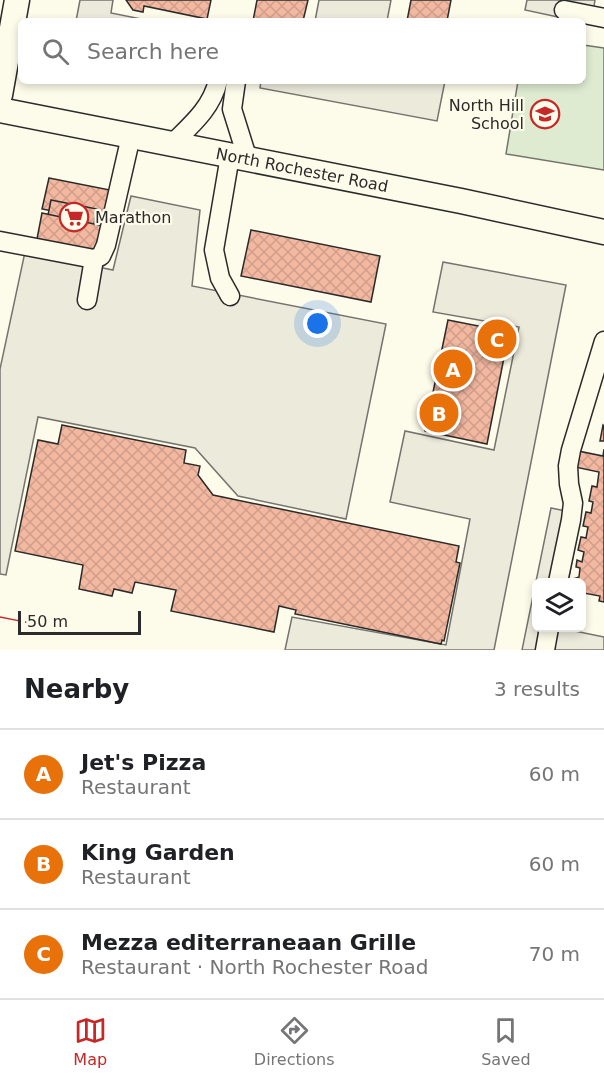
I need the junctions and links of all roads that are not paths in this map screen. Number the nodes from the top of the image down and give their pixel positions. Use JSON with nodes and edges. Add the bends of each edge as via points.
{"nodes":[{"id":1,"x":18,"y":0,"type":"edge"},
{"id":2,"x":564,"y":10,"type":"dead end"},
{"id":3,"x":604,"y":18,"type":"edge"},
{"id":4,"x":217,"y":84,"type":"edge"},
{"id":5,"x":236,"y":84,"type":"edge"},
{"id":6,"x":0,"y":95,"type":"edge"},
{"id":7,"x":0,"y":111,"type":"edge"},
{"id":8,"x":131,"y":136,"type":"junction"},
{"id":9,"x":172,"y":144,"type":"junction"},
{"id":10,"x":239,"y":158,"type":"junction"},
{"id":11,"x":604,"y":232,"type":"edge"},
{"id":12,"x":0,"y":241,"type":"edge"},
{"id":13,"x":93,"y":259,"type":"junction"},
{"id":14,"x":230,"y":296,"type":"dead end"},
{"id":15,"x":87,"y":300,"type":"dead end"},
{"id":16,"x":604,"y":341,"type":"edge"},
{"id":17,"x":559,"y":578,"type":"edge"},
{"id":18,"x":549,"y":632,"type":"edge"},
{"id":19,"x":548,"y":649,"type":"edge"}],
"edges":[{"from":1,"to":6,"type":"main road"},
{"from":2,"to":3,"type":"lane"},
{"from":4,"to":9,"type":"lane","via":[[206,110]]},
{"from":5,"to":10,"type":"lane","via":[[232,109]]},
{"from":7,"to":8,"type":"main road","name":"North Rochester Road"},
{"from":8,"to":9,"type":"main road","name":"North Rochester Road"},
{"from":8,"to":13,"type":"lane","via":[[106,245],[101,256]]},
{"from":9,"to":10,"type":"main road","name":"North Rochester Road"},
{"from":10,"to":11,"type":"main road","name":"North Rochester Road"},
{"from":10,"to":14,"type":"lane","via":[[214,250],[220,278]]},
{"from":12,"to":13,"type":"lane"},
{"from":13,"to":15,"type":"lane"},
{"from":16,"to":17,"type":"lane","via":[[571,450],[568,466],[573,502]]},
{"from":18,"to":19,"type":"lane"}]}
